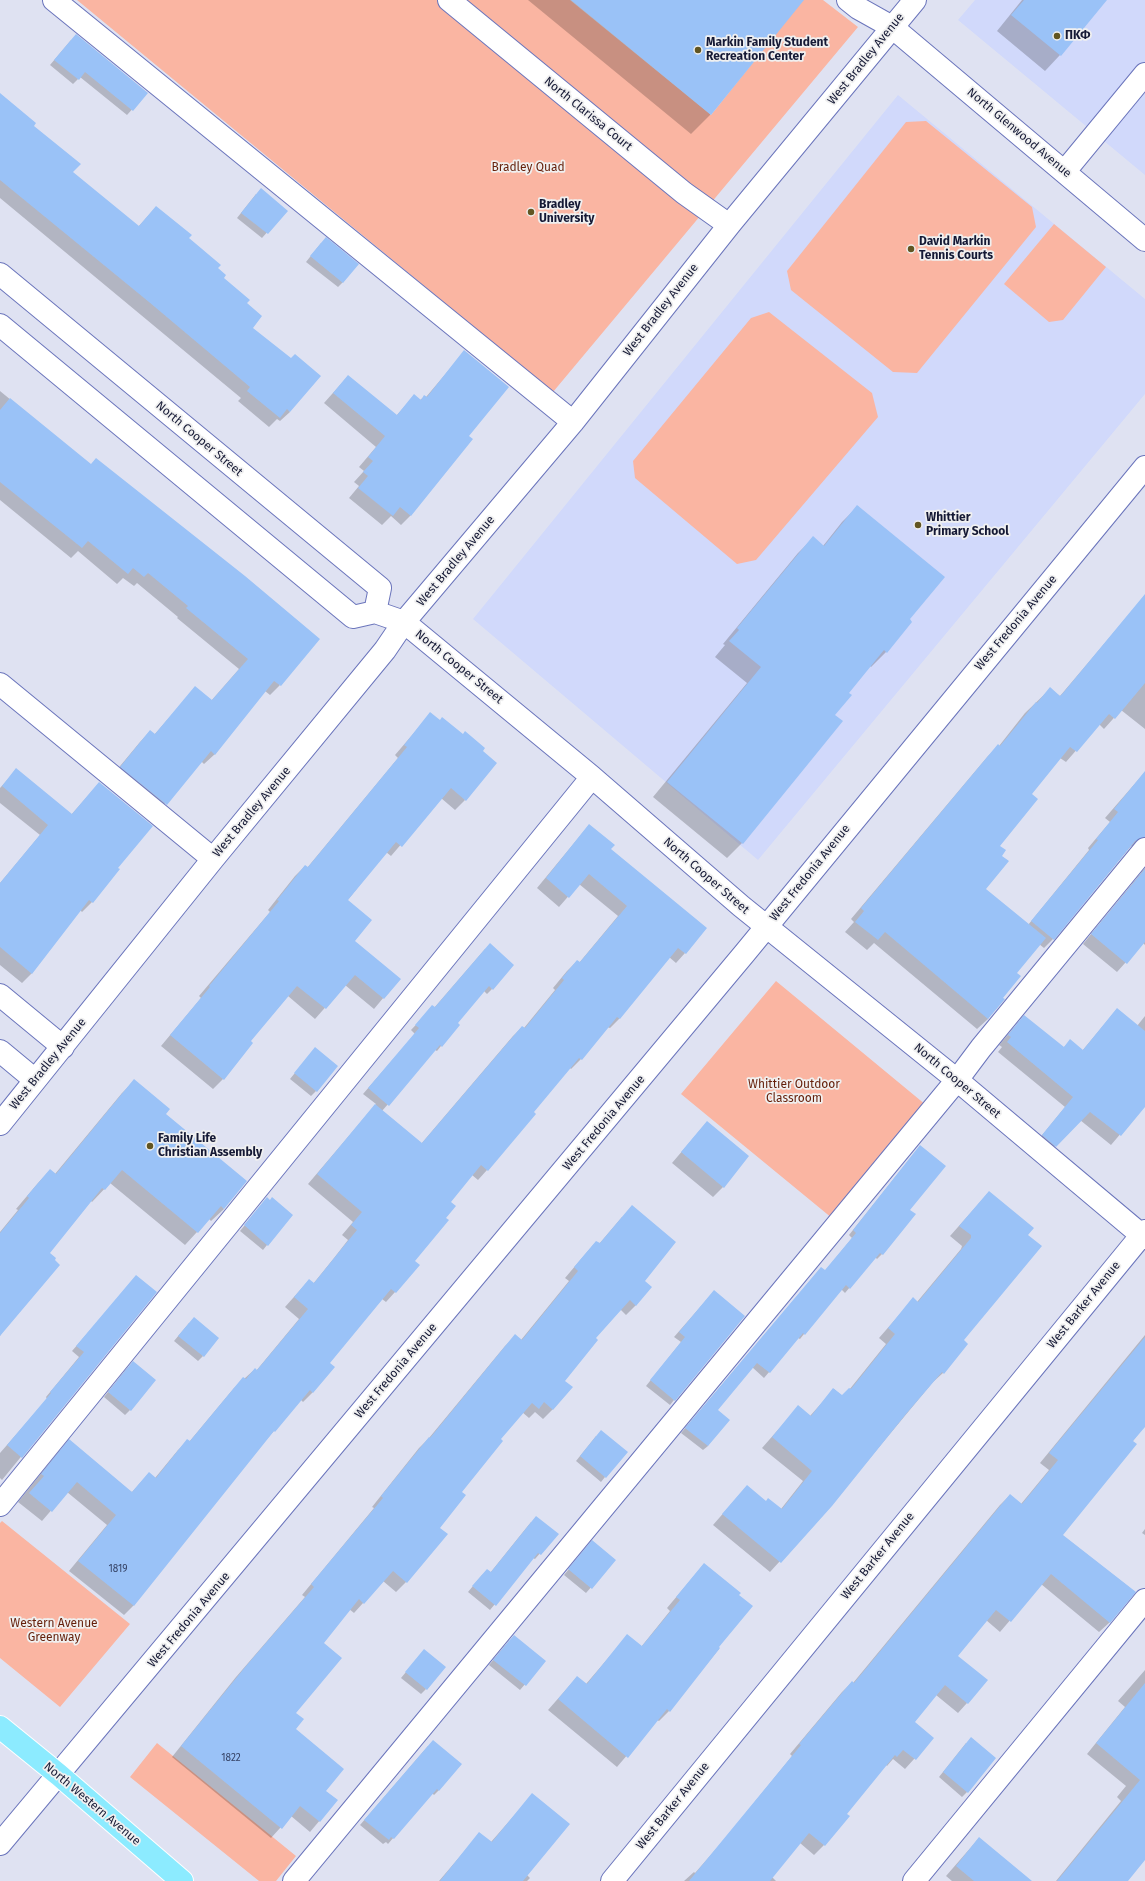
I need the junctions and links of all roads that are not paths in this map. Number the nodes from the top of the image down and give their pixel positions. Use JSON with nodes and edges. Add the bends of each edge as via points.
{"nodes":[{"id":1,"x":54,"y":0,"type":"edge"},
{"id":2,"x":449,"y":0,"type":"edge"},
{"id":3,"x":848,"y":0,"type":"edge"},
{"id":4,"x":915,"y":0,"type":"edge"},
{"id":5,"x":892,"y":27,"type":"junction"},
{"id":6,"x":1145,"y":74,"type":"edge"},
{"id":7,"x":1065,"y":171,"type":"junction"},
{"id":8,"x":729,"y":225,"type":"junction"},
{"id":9,"x":1145,"y":240,"type":"edge"},
{"id":10,"x":0,"y":274,"type":"edge"},
{"id":11,"x":0,"y":325,"type":"edge"},
{"id":12,"x":573,"y":422,"type":"junction"},
{"id":13,"x":1145,"y":467,"type":"edge"},
{"id":14,"x":375,"y":612,"type":"junction"},
{"id":15,"x":404,"y":622,"type":"junction"},
{"id":16,"x":0,"y":684,"type":"edge"},
{"id":17,"x":592,"y":777,"type":"junction"},
{"id":18,"x":1145,"y":850,"type":"edge"},
{"id":19,"x":213,"y":859,"type":"junction"},
{"id":20,"x":766,"y":926,"type":"junction"},
{"id":21,"x":0,"y":995,"type":"edge"},
{"id":22,"x":63,"y":1047,"type":"junction"},
{"id":23,"x":0,"y":1051,"type":"edge"},
{"id":24,"x":35,"y":1080,"type":"junction"},
{"id":25,"x":957,"y":1080,"type":"junction"},
{"id":26,"x":0,"y":1124,"type":"edge"},
{"id":27,"x":1144,"y":1235,"type":"edge"},
{"id":28,"x":0,"y":1505,"type":"edge"},
{"id":29,"x":1145,"y":1600,"type":"edge"},
{"id":30,"x":0,"y":1727,"type":"edge"},
{"id":31,"x":59,"y":1775,"type":"junction"},
{"id":32,"x":1,"y":1840,"type":"edge"},
{"id":33,"x":182,"y":1881,"type":"edge"},
{"id":34,"x":294,"y":1881,"type":"edge"},
{"id":35,"x":612,"y":1881,"type":"edge"},
{"id":36,"x":914,"y":1881,"type":"edge"}],
"edges":[{"from":1,"to":12,"type":"street"},
{"from":2,"to":8,"type":"street","name":"North Clarissa Court","via":[[684,193]]},
{"from":3,"to":5,"type":"street","name":"North Glenwood Avenue"},
{"from":4,"to":5,"type":"street","name":"West Bradley Avenue"},
{"from":5,"to":7,"type":"street","name":"North Glenwood Avenue"},
{"from":5,"to":8,"type":"street","name":"West Bradley Avenue"},
{"from":6,"to":7,"type":"street"},
{"from":7,"to":9,"type":"street","name":"North Glenwood Avenue"},
{"from":8,"to":12,"type":"street","name":"West Bradley Avenue"},
{"from":10,"to":14,"type":"street","name":"North Cooper Street","via":[[380,588]]},
{"from":11,"to":14,"type":"street","via":[[353,617]]},
{"from":12,"to":15,"type":"street","name":"West Bradley Avenue"},
{"from":13,"to":20,"type":"street","name":"West Fredonia Avenue"},
{"from":14,"to":15,"type":"street","name":"North Cooper Street"},
{"from":15,"to":17,"type":"street","name":"North Cooper Street"},
{"from":15,"to":19,"type":"street","name":"West Bradley Avenue","via":[[385,650]]},
{"from":16,"to":19,"type":"street"},
{"from":17,"to":20,"type":"street","name":"North Cooper Street"},
{"from":17,"to":28,"type":"street"},
{"from":18,"to":25,"type":"street"},
{"from":19,"to":22,"type":"street","name":"West Bradley Avenue"},
{"from":20,"to":25,"type":"street","name":"North Cooper Street"},
{"from":20,"to":31,"type":"street","name":"West Fredonia Avenue"},
{"from":21,"to":22,"type":"street"},
{"from":22,"to":24,"type":"street","name":"West Bradley Avenue"},
{"from":23,"to":24,"type":"street"},
{"from":24,"to":26,"type":"street","name":"West Bradley Avenue"},
{"from":25,"to":27,"type":"street","name":"North Cooper Street"},
{"from":25,"to":34,"type":"street"},
{"from":27,"to":35,"type":"street","name":"West Barker Avenue"},
{"from":29,"to":36,"type":"street"},
{"from":30,"to":31,"type":"main road","name":"North Western Avenue"},
{"from":31,"to":32,"type":"street","name":"West Fredonia Avenue"},
{"from":31,"to":33,"type":"main road","name":"North Western Avenue"}]}
